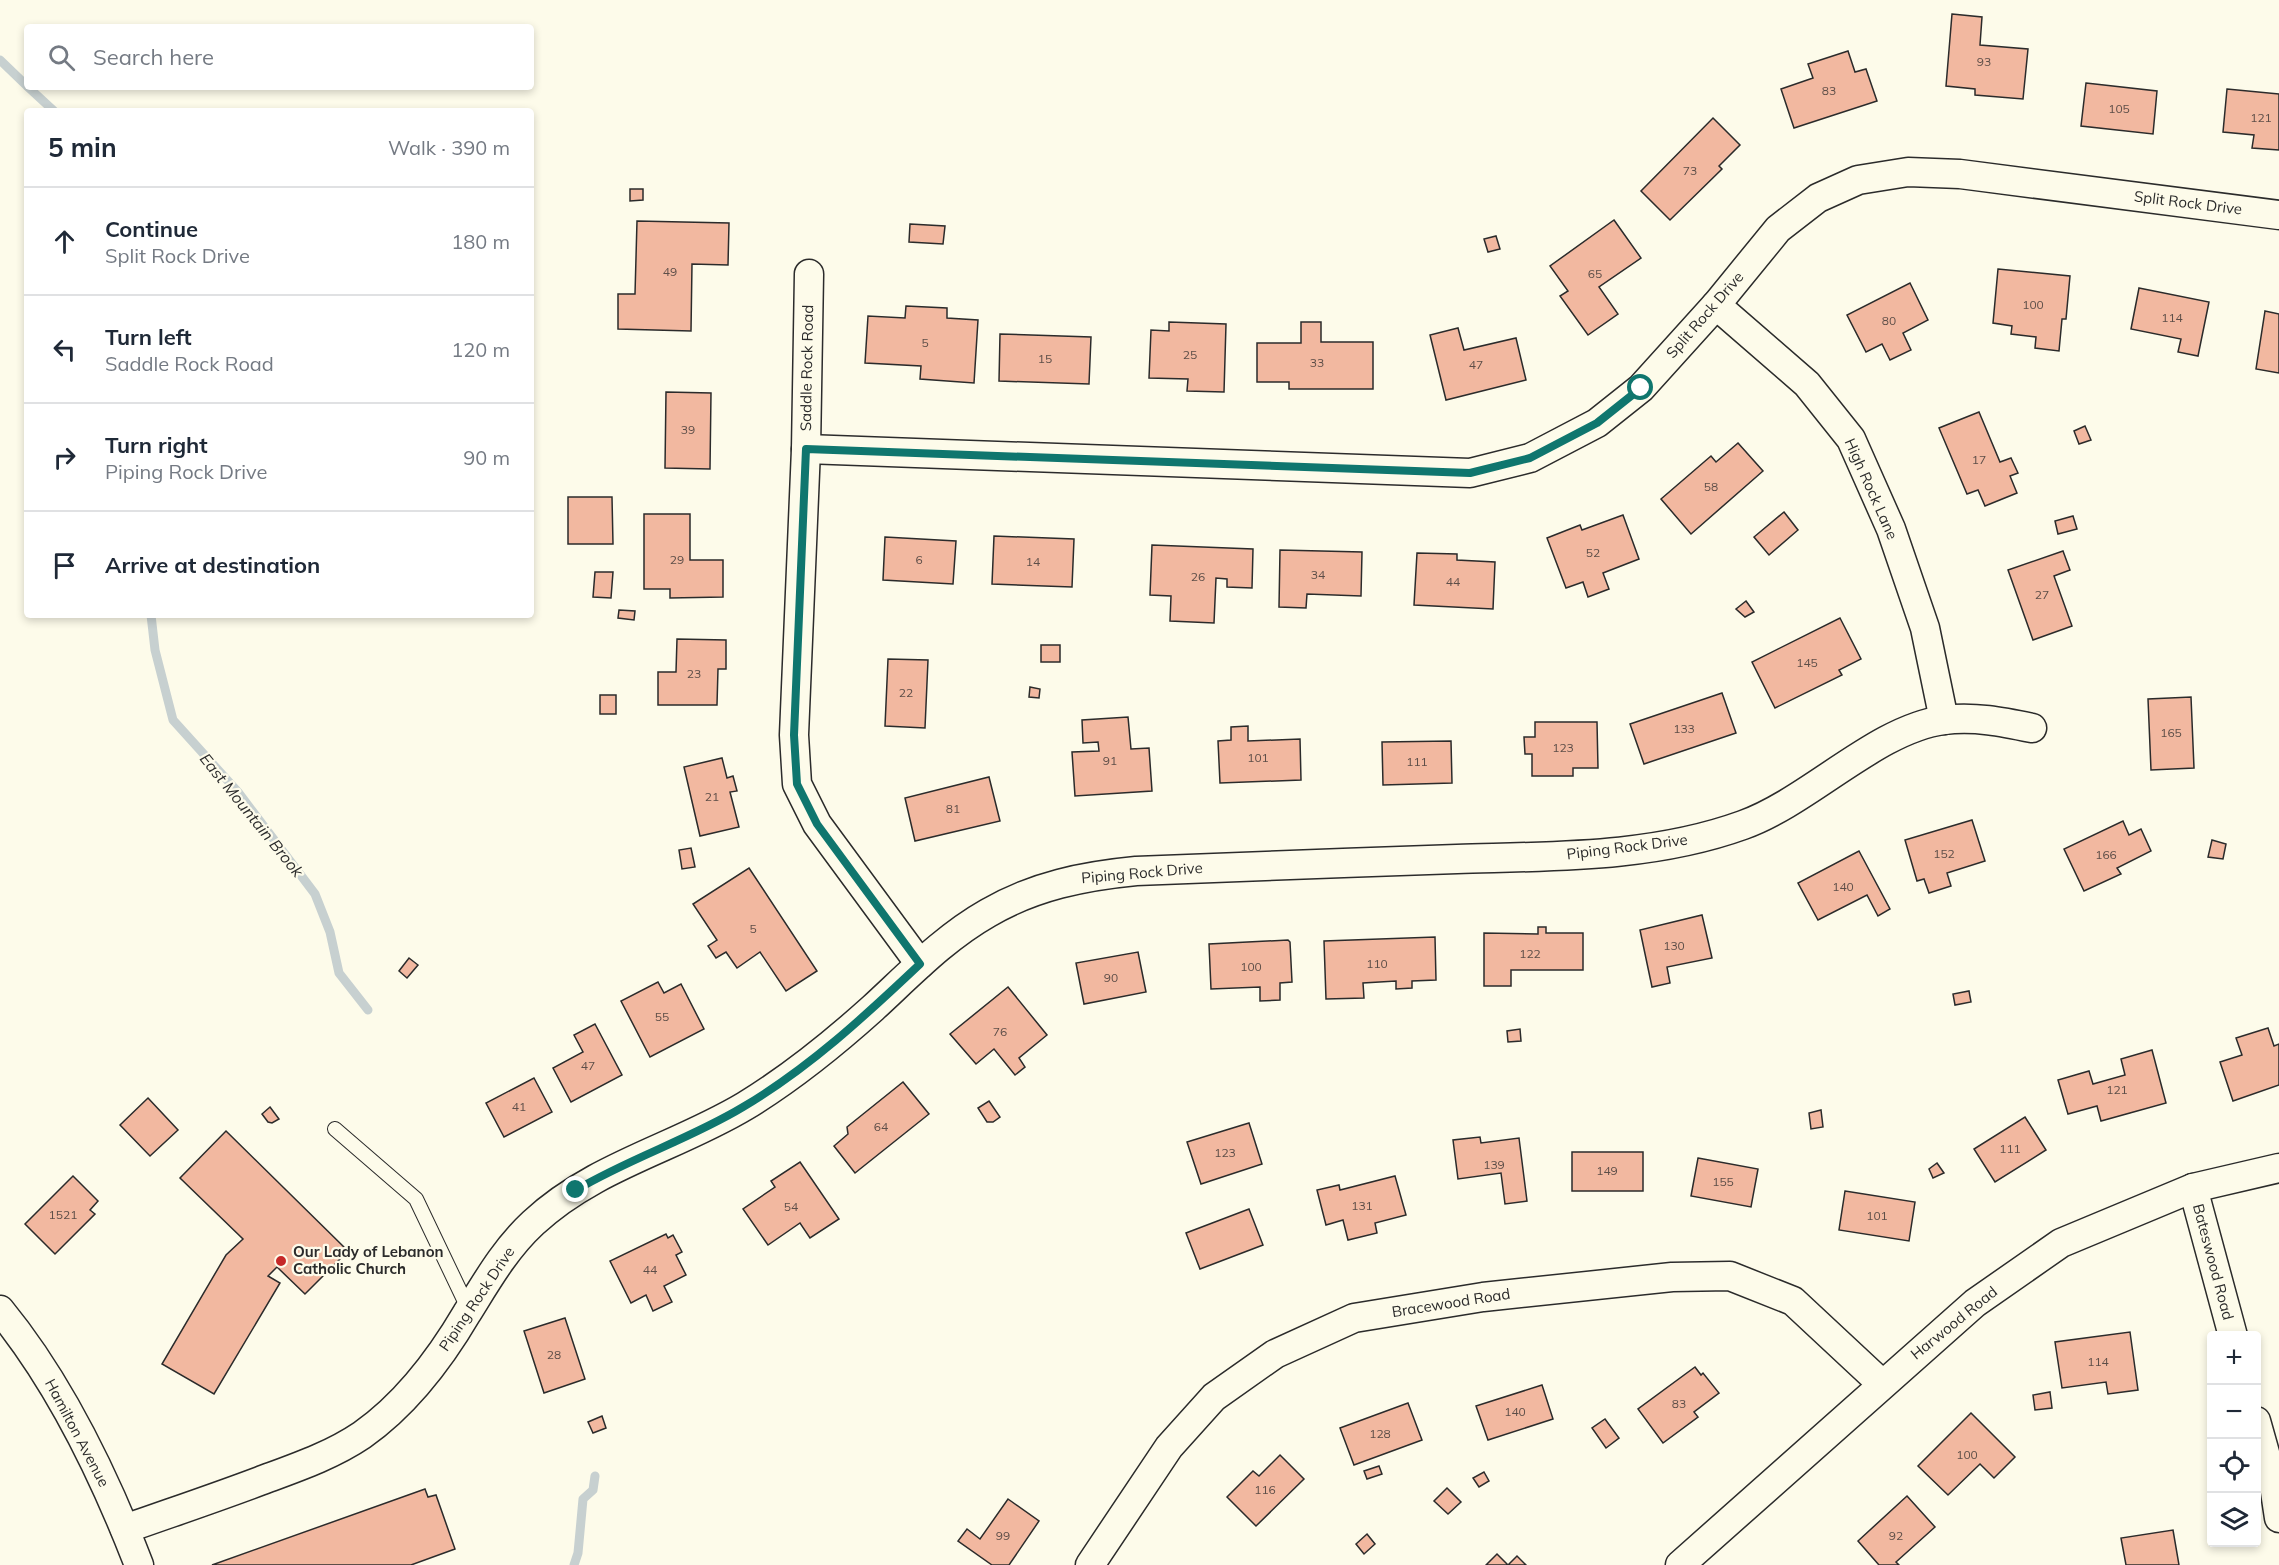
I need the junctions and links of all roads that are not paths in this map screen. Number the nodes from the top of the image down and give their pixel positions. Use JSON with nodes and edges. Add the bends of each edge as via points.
{"nodes":[{"id":1,"x":2279,"y":215,"type":"edge"},
{"id":2,"x":809,"y":274,"type":"dead end"},
{"id":3,"x":1716,"y":305,"type":"junction"},
{"id":4,"x":806,"y":449,"type":"junction"},
{"id":5,"x":1944,"y":720,"type":"junction"},
{"id":6,"x":2032,"y":728,"type":"dead end"},
{"id":7,"x":920,"y":964,"type":"junction"},
{"id":8,"x":335,"y":1129,"type":"dead end"},
{"id":9,"x":2279,"y":1168,"type":"edge"},
{"id":10,"x":2193,"y":1188,"type":"junction"},
{"id":11,"x":0,"y":1310,"type":"edge"},
{"id":12,"x":469,"y":1310,"type":"junction"},
{"id":13,"x":2232,"y":1331,"type":"edge"},
{"id":14,"x":1882,"y":1384,"type":"junction"},
{"id":15,"x":2261,"y":1439,"type":"edge"},
{"id":16,"x":2279,"y":1518,"type":"edge"},
{"id":17,"x":125,"y":1529,"type":"junction"},
{"id":18,"x":139,"y":1565,"type":"edge"},
{"id":19,"x":1090,"y":1565,"type":"edge"},
{"id":20,"x":1680,"y":1565,"type":"edge"}],
"edges":[{"from":1,"to":3,"type":"street","name":"Split Rock Drive","via":[[1960,174],[1908,172],[1858,180],[1818,198],[1778,229]]},
{"from":2,"to":4,"type":"street","name":"Saddle Rock Road"},
{"from":3,"to":4,"type":"street","name":"Split Rock Drive","via":[[1641,388],[1597,423],[1530,458],[1470,473]]},
{"from":3,"to":5,"type":"street","name":"High Rock Lane","via":[[1807,384],[1851,439],[1891,529],[1925,628]]},
{"from":4,"to":7,"type":"street","name":"Saddle Rock Road","via":[[794,735],[797,784],[817,824]]},
{"from":5,"to":6,"type":"street","name":"Piping Rock Drive","via":[[1987,720]]},
{"from":5,"to":7,"type":"street","name":"Piping Rock Drive","via":[[1905,732],[1880,745],[1767,815],[1692,840],[1567,856],[1136,871],[1094,876],[1048,886],[1002,905],[965,927]]},
{"from":7,"to":12,"type":"street","name":"Piping Rock Drive","via":[[837,1039],[770,1091],[715,1122],[605,1173],[549,1210],[512,1246]]},
{"from":8,"to":12,"type":"lane","via":[[416,1199]]},
{"from":9,"to":10,"type":"street","name":"Harwood Road"},
{"from":10,"to":13,"type":"street","name":"Bateswood Road"},
{"from":10,"to":14,"type":"street","name":"Harwood Road","via":[[2061,1243],[1975,1303]]},
{"from":11,"to":17,"type":"street","name":"Hamilton Avenue","via":[[61,1397]]},
{"from":12,"to":17,"type":"street","name":"Piping Rock Drive","via":[[411,1390],[377,1423],[347,1444],[297,1467]]},
{"from":14,"to":19,"type":"street","name":"Bracewood Road","via":[[1793,1301],[1730,1276],[1672,1277],[1483,1297],[1354,1318],[1275,1354],[1214,1397],[1169,1447]]},
{"from":14,"to":20,"type":"street","name":"Harwood Road"},
{"from":15,"to":16,"type":"street"},
{"from":17,"to":18,"type":"street","name":"Hamilton Avenue"}]}
